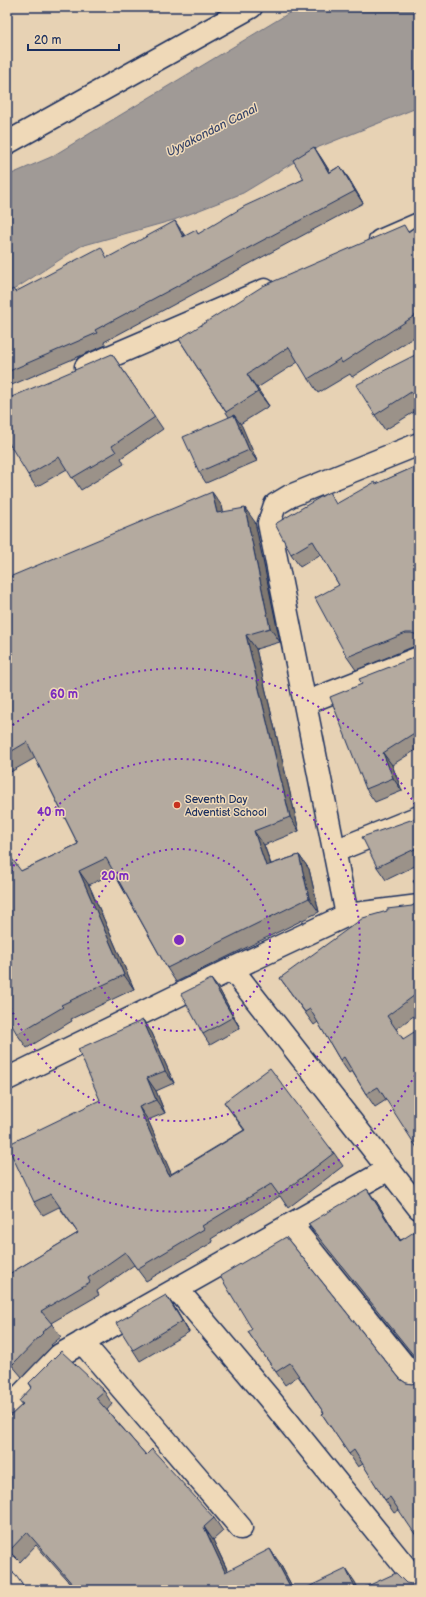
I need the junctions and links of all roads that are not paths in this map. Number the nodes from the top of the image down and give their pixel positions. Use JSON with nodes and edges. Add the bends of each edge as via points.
{"nodes":[{"id":1,"x":251,"y":7,"type":"edge"},
{"id":2,"x":7,"y":143,"type":"edge"},
{"id":3,"x":419,"y":224,"type":"edge"},
{"id":4,"x":361,"y":249,"type":"edge"},
{"id":5,"x":282,"y":283,"type":"edge"},
{"id":6,"x":65,"y":376,"type":"edge"},
{"id":7,"x":419,"y":444,"type":"edge"},
{"id":8,"x":419,"y":658,"type":"edge"},
{"id":9,"x":305,"y":703,"type":"junction"},
{"id":10,"x":419,"y":817,"type":"edge"},
{"id":11,"x":335,"y":851,"type":"junction"},
{"id":12,"x":419,"y":906,"type":"edge"},
{"id":13,"x":347,"y":915,"type":"junction"},
{"id":14,"x":232,"y":969,"type":"junction"},
{"id":15,"x":7,"y":1079,"type":"edge"},
{"id":16,"x":389,"y":1169,"type":"junction"},
{"id":17,"x":419,"y":1208,"type":"edge"},
{"id":18,"x":291,"y":1225,"type":"junction"},
{"id":19,"x":177,"y":1289,"type":"junction"},
{"id":20,"x":82,"y":1342,"type":"junction"},
{"id":21,"x":419,"y":1384,"type":"edge"},
{"id":22,"x":7,"y":1410,"type":"edge"},
{"id":23,"x":241,"y":1528,"type":"dead end"},
{"id":24,"x":7,"y":1582,"type":"edge"},
{"id":25,"x":419,"y":1584,"type":"edge"},
{"id":26,"x":12,"y":1590,"type":"edge"}],
"edges":[{"from":1,"to":2,"type":"street"},
{"from":3,"to":4,"type":"street"},
{"from":5,"to":6,"type":"street"},
{"from":7,"to":9,"type":"street","via":[[290,496],[275,506],[269,523]]},
{"from":8,"to":9,"type":"street"},
{"from":9,"to":11,"type":"street"},
{"from":10,"to":11,"type":"street"},
{"from":11,"to":13,"type":"street"},
{"from":12,"to":13,"type":"street"},
{"from":13,"to":14,"type":"street"},
{"from":14,"to":15,"type":"street"},
{"from":14,"to":16,"type":"street"},
{"from":16,"to":17,"type":"street"},
{"from":16,"to":18,"type":"street"},
{"from":18,"to":19,"type":"street"},
{"from":18,"to":21,"type":"street"},
{"from":19,"to":20,"type":"street"},
{"from":19,"to":25,"type":"street"},
{"from":20,"to":22,"type":"street","via":[[60,1355]]},
{"from":20,"to":23,"type":"street"},
{"from":24,"to":26,"type":"street"}]}
